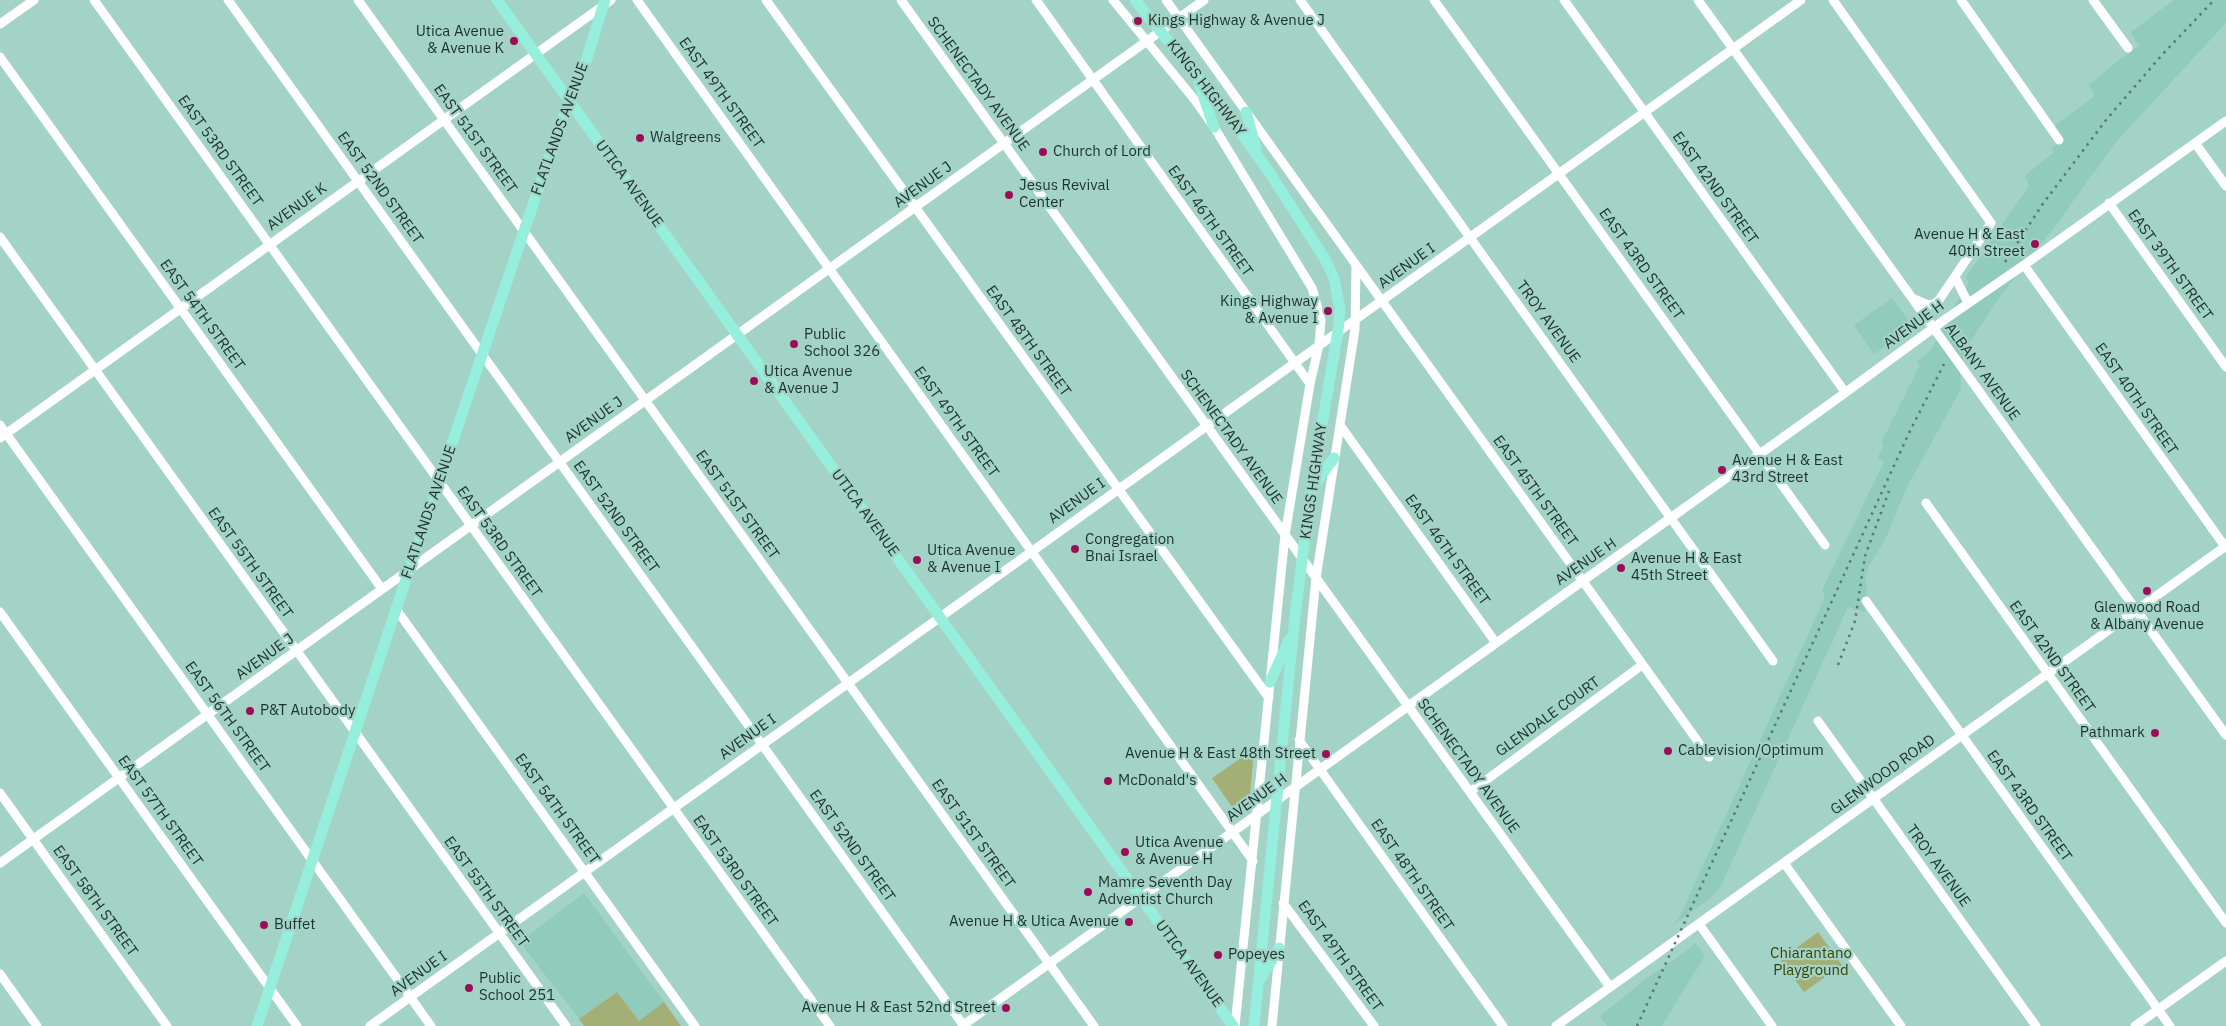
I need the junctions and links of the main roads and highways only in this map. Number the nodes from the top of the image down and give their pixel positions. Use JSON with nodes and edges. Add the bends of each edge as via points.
{"nodes":[{"id":1,"x":497,"y":0,"type":"edge"},
{"id":2,"x":1135,"y":0,"type":"edge"},
{"id":3,"x":606,"y":2,"type":"edge"},
{"id":4,"x":1196,"y":74,"type":"junction"},
{"id":5,"x":569,"y":100,"type":"junction"},
{"id":6,"x":1246,"y":112,"type":"road end"},
{"id":7,"x":1214,"y":127,"type":"road end"},
{"id":8,"x":1258,"y":157,"type":"junction"},
{"id":9,"x":1334,"y":458,"type":"road end"},
{"id":10,"x":1311,"y":489,"type":"junction"},
{"id":11,"x":1293,"y":632,"type":"junction"},
{"id":12,"x":1270,"y":682,"type":"road end"},
{"id":13,"x":1279,"y":948,"type":"road end"},
{"id":14,"x":1259,"y":981,"type":"junction"},
{"id":15,"x":257,"y":1026,"type":"edge"},
{"id":16,"x":1234,"y":1026,"type":"edge"},
{"id":17,"x":1254,"y":1026,"type":"edge"}],
"edges":[{"from":1,"to":5,"type":"main road","name":"UTICA AVENUE"},
{"from":2,"to":4,"type":"main road","name":"KINGS HIGHWAY"},
{"from":3,"to":5,"type":"main road","name":"FLATLANDS AVENUE"},
{"from":4,"to":7,"type":"main road"},
{"from":4,"to":8,"type":"main road","name":"KINGS HIGHWAY"},
{"from":5,"to":15,"type":"main road","name":"FLATLANDS AVENUE"},
{"from":5,"to":16,"type":"main road","name":"UTICA AVENUE"},
{"from":6,"to":8,"type":"main road"},
{"from":8,"to":10,"type":"main road","name":"KINGS HIGHWAY","via":[[1325,258],[1334,278],[1340,309]]},
{"from":9,"to":10,"type":"main road"},
{"from":10,"to":11,"type":"main road","name":"KINGS HIGHWAY"},
{"from":11,"to":12,"type":"main road"},
{"from":11,"to":14,"type":"main road","name":"KINGS HIGHWAY"},
{"from":13,"to":14,"type":"main road"},
{"from":14,"to":17,"type":"main road","name":"KINGS HIGHWAY"}]}
